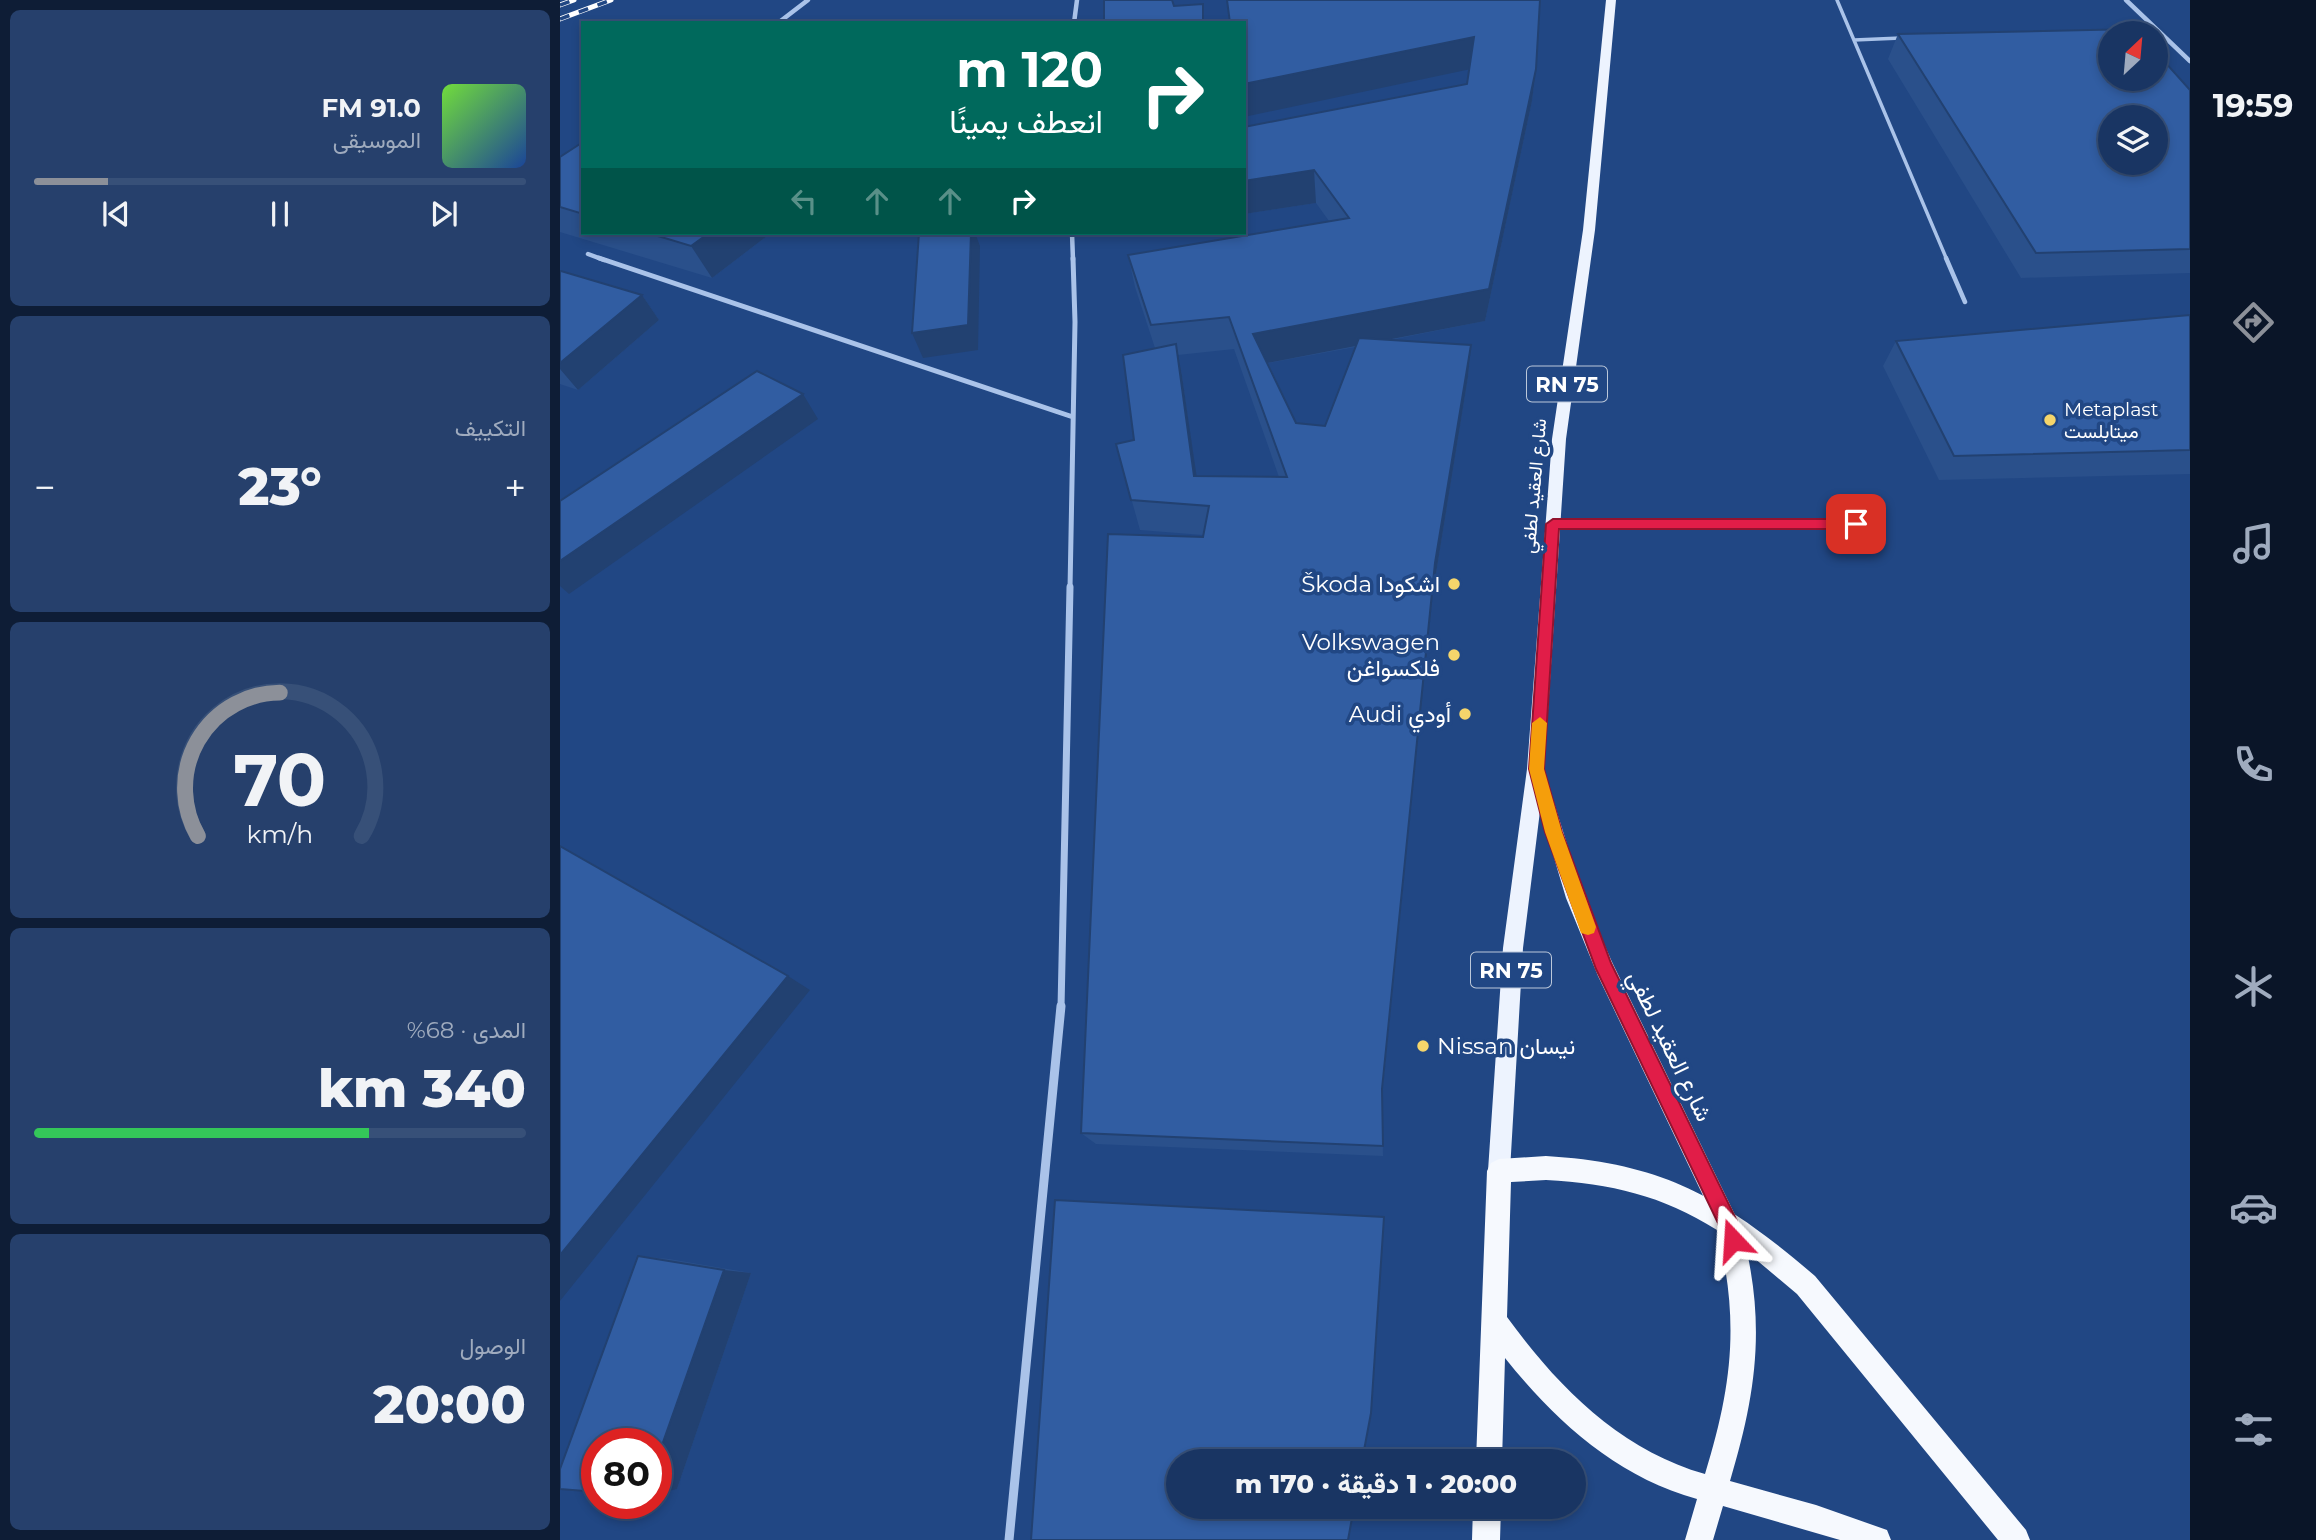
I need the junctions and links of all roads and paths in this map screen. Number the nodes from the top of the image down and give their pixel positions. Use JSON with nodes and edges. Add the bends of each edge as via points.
{"nodes":[{"id":1,"x":808,"y":0,"type":"edge"},
{"id":2,"x":1077,"y":0,"type":"edge"},
{"id":3,"x":1611,"y":0,"type":"edge"},
{"id":4,"x":1837,"y":0,"type":"edge"},
{"id":5,"x":2126,"y":0,"type":"edge"},
{"id":6,"x":781,"y":21,"type":"edge"},
{"id":7,"x":1074,"y":21,"type":"edge"},
{"id":8,"x":2148,"y":21,"type":"edge"},
{"id":9,"x":1909,"y":38,"type":"edge"},
{"id":10,"x":1854,"y":40,"type":"junction"},
{"id":11,"x":2168,"y":40,"type":"edge"},
{"id":12,"x":2190,"y":61,"type":"edge"},
{"id":13,"x":1072,"y":235,"type":"edge"},
{"id":14,"x":588,"y":254,"type":"dead end"},
{"id":15,"x":1965,"y":302,"type":"dead end"},
{"id":16,"x":1073,"y":417,"type":"junction"},
{"id":17,"x":1553,"y":524,"type":"junction"},
{"id":18,"x":1883,"y":524,"type":"dead end"},
{"id":19,"x":1536,"y":769,"type":"junction"},
{"id":20,"x":1499,"y":1171,"type":"junction"},
{"id":21,"x":1727,"y":1221,"type":"junction"},
{"id":22,"x":1493,"y":1320,"type":"junction"},
{"id":23,"x":1489,"y":1449,"type":"edge"},
{"id":24,"x":1713,"y":1489,"type":"junction"},
{"id":25,"x":1487,"y":1519,"type":"edge"},
{"id":26,"x":1009,"y":1540,"type":"edge"},
{"id":27,"x":1486,"y":1540,"type":"edge"},
{"id":28,"x":1699,"y":1540,"type":"edge"},
{"id":29,"x":1877,"y":1540,"type":"edge"},
{"id":30,"x":2015,"y":1540,"type":"edge"}],
"edges":[{"from":1,"to":6,"type":"street"},
{"from":2,"to":7,"type":"street"},
{"from":3,"to":17,"type":"main road","name":"شارع العقيد لطفي","number":"RN 75"},
{"from":4,"to":10,"type":"lane"},
{"from":5,"to":8,"type":"street"},
{"from":9,"to":10,"type":"lane"},
{"from":10,"to":15,"type":"lane"},
{"from":11,"to":12,"type":"street"},
{"from":13,"to":16,"type":"street"},
{"from":14,"to":16,"type":"street"},
{"from":16,"to":26,"type":"street","via":[[1063,988]]},
{"from":17,"to":18,"type":"lane"},
{"from":17,"to":19,"type":"main road","name":"شارع العقيد لطفي","number":"RN 75"},
{"from":19,"to":20,"type":"main road","name":"شارع العقيد لطفي","number":"RN 75","via":[[1513,948]]},
{"from":19,"to":21,"type":"main road","name":"شارع العقيد لطفي","number":"RN 75","via":[[1571,885],[1605,969]]},
{"from":20,"to":21,"type":"highway","via":[[1537,1167],[1614,1173],[1690,1199]]},
{"from":20,"to":22,"type":"highway","number":"RN 75"},
{"from":21,"to":24,"type":"highway","number":"RN 75","via":[[1738,1260],[1744,1343],[1740,1386]]},
{"from":21,"to":30,"type":"highway","via":[[1806,1285]]},
{"from":22,"to":23,"type":"highway","number":"RN 75"},
{"from":22,"to":24,"type":"highway","via":[[1551,1395],[1586,1426],[1668,1476]]},
{"from":24,"to":28,"type":"highway","number":"RN 75"},
{"from":24,"to":29,"type":"highway"},
{"from":25,"to":27,"type":"highway"}]}
